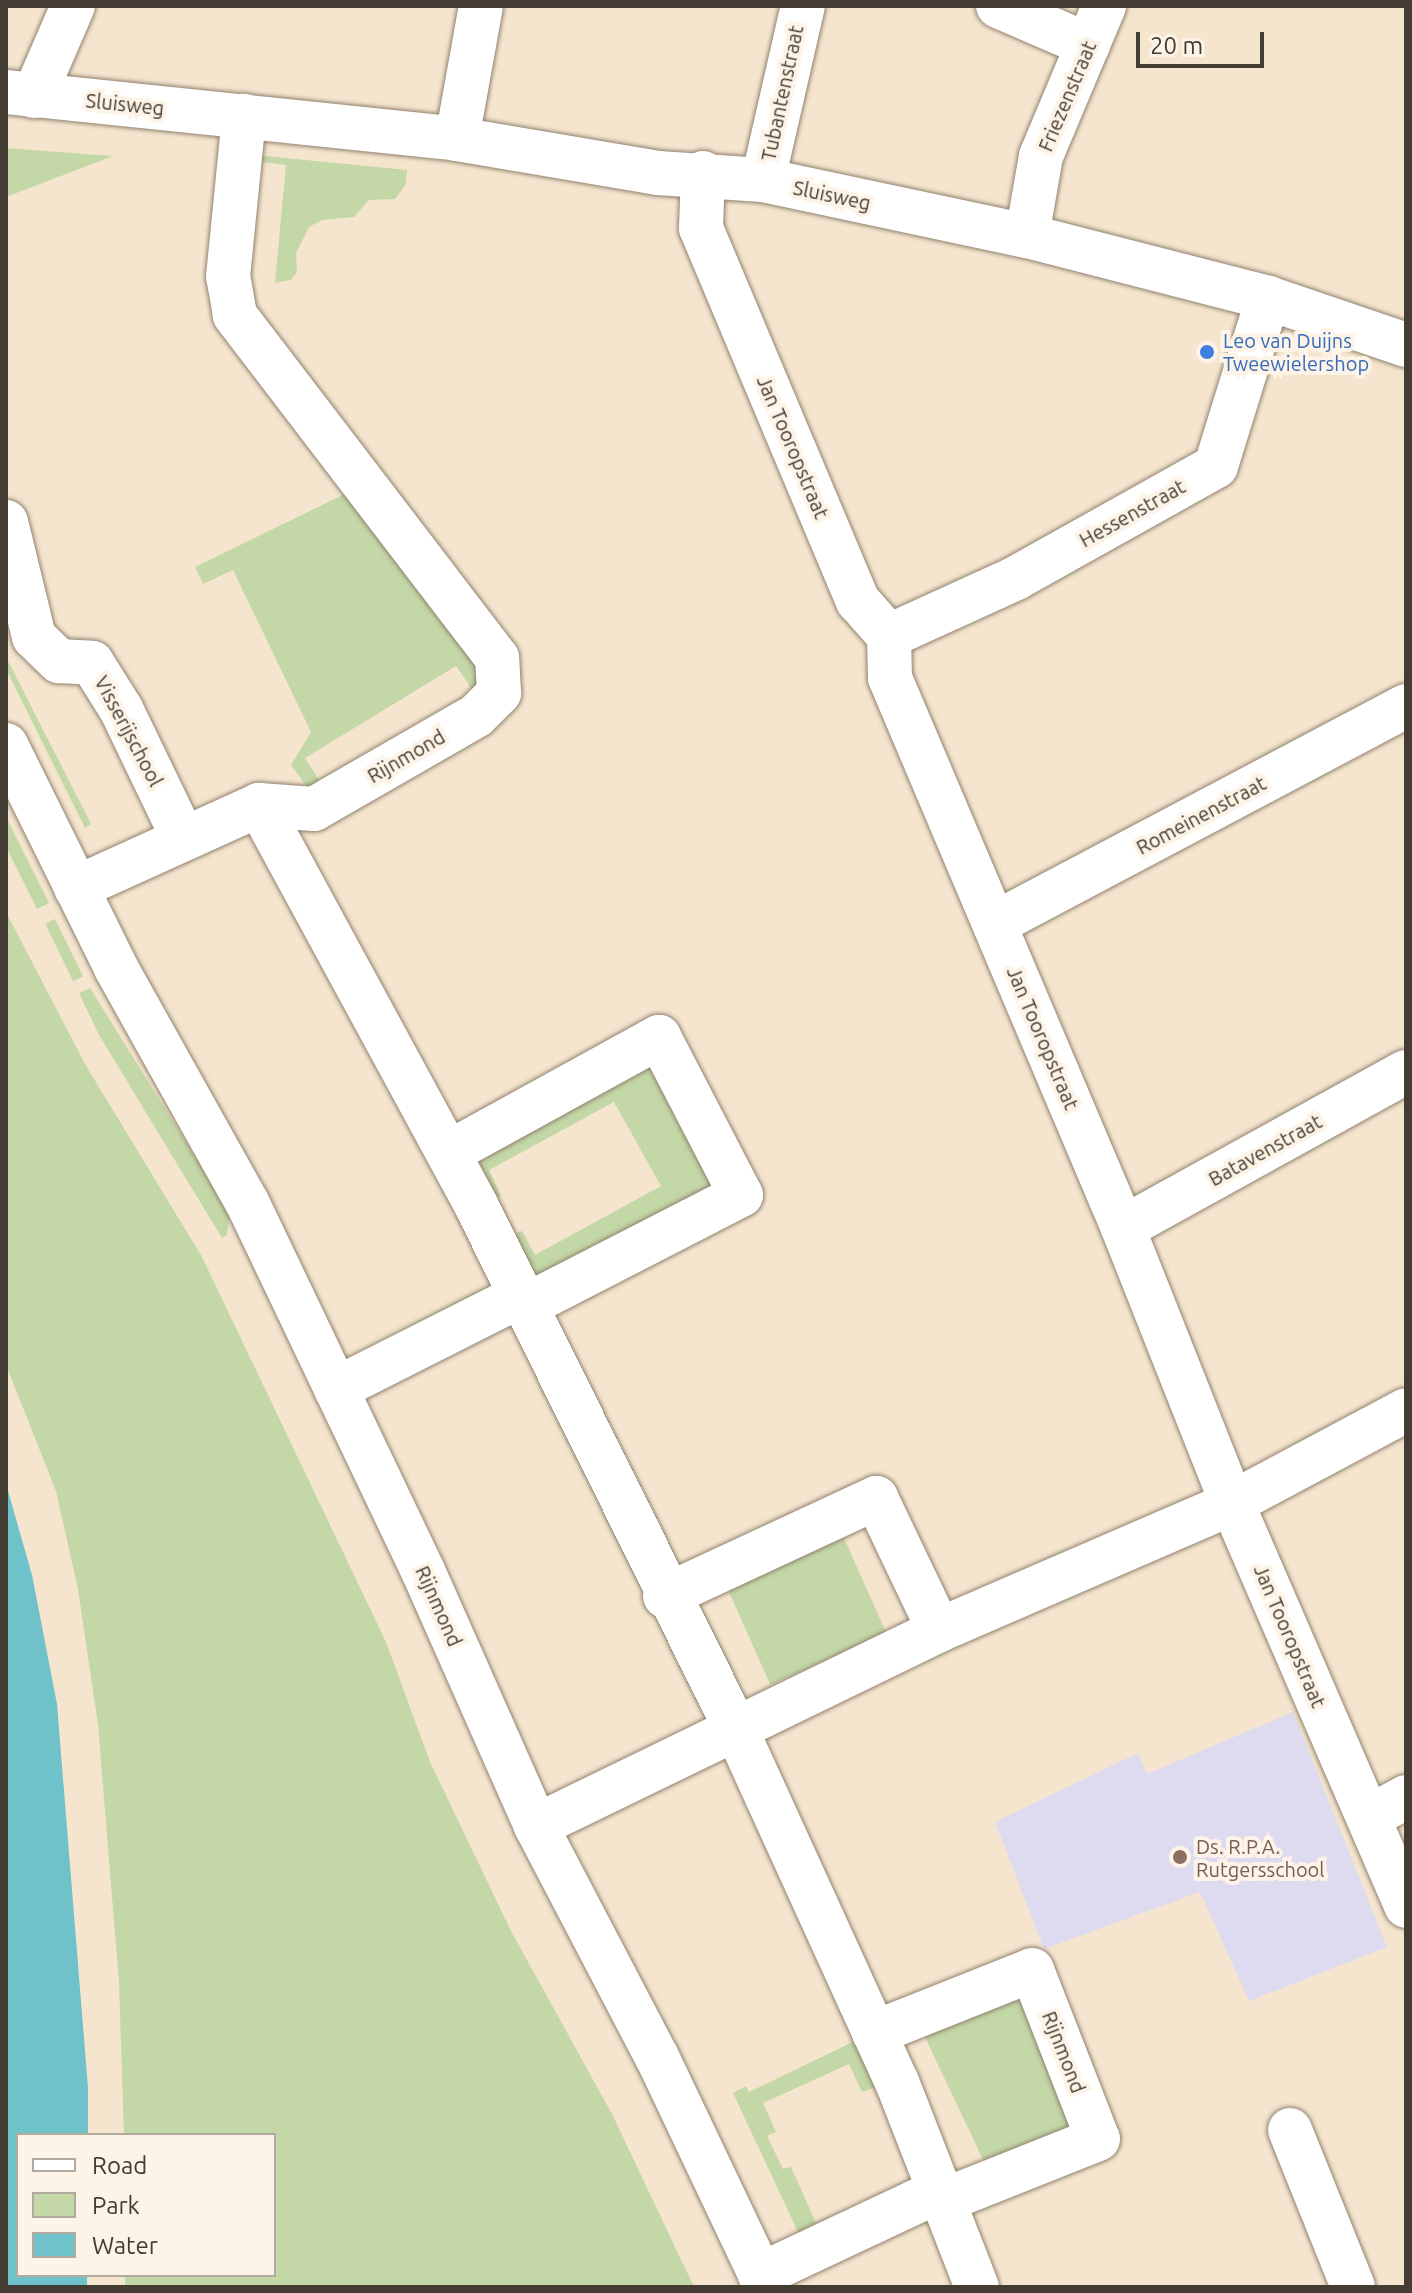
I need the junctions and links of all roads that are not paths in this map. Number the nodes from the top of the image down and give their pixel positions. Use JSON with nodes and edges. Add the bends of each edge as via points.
{"nodes":[{"id":1,"x":73,"y":6,"type":"edge"},
{"id":2,"x":481,"y":6,"type":"edge"},
{"id":3,"x":803,"y":6,"type":"edge"},
{"id":4,"x":998,"y":6,"type":"edge"},
{"id":5,"x":1096,"y":26,"type":"edge"},
{"id":6,"x":20,"y":94,"type":"edge"},
{"id":7,"x":244,"y":116,"type":"junction"},
{"id":8,"x":457,"y":139,"type":"junction"},
{"id":9,"x":703,"y":173,"type":"junction"},
{"id":10,"x":763,"y":180,"type":"junction"},
{"id":11,"x":1027,"y":236,"type":"junction"},
{"id":12,"x":1268,"y":298,"type":"junction"},
{"id":13,"x":1406,"y":345,"type":"edge"},
{"id":14,"x":6,"y":522,"type":"edge"},
{"id":15,"x":889,"y":636,"type":"junction"},
{"id":16,"x":1406,"y":706,"type":"edge"},
{"id":17,"x":6,"y":745,"type":"edge"},
{"id":18,"x":259,"y":805,"type":"junction"},
{"id":19,"x":183,"y":838,"type":"junction"},
{"id":20,"x":76,"y":888,"type":"junction"},
{"id":21,"x":996,"y":923,"type":"junction"},
{"id":22,"x":1406,"y":1072,"type":"edge"},
{"id":23,"x":448,"y":1153,"type":"junction"},
{"id":24,"x":1123,"y":1228,"type":"junction"},
{"id":25,"x":523,"y":1301,"type":"junction"},
{"id":26,"x":336,"y":1389,"type":"junction"},
{"id":27,"x":1406,"y":1410,"type":"edge"},
{"id":28,"x":1232,"y":1503,"type":"junction"},
{"id":29,"x":665,"y":1596,"type":"junction"},
{"id":30,"x":939,"y":1630,"type":"junction"},
{"id":31,"x":735,"y":1727,"type":"junction"},
{"id":32,"x":1387,"y":1807,"type":"edge"},
{"id":33,"x":536,"y":1826,"type":"junction"},
{"id":34,"x":1406,"y":1906,"type":"edge"},
{"id":35,"x":874,"y":2033,"type":"junction"},
{"id":36,"x":1290,"y":2130,"type":"dead end"},
{"id":37,"x":943,"y":2195,"type":"junction"},
{"id":38,"x":763,"y":2281,"type":"edge"},
{"id":39,"x":977,"y":2287,"type":"edge"},
{"id":40,"x":1353,"y":2287,"type":"edge"}],
"edges":[{"from":1,"to":6,"type":"street"},
{"from":2,"to":8,"type":"street"},
{"from":3,"to":10,"type":"street","name":"Tubantenstraat"},
{"from":4,"to":5,"type":"street"},
{"from":5,"to":11,"type":"street","name":"Friezenstraat","via":[[1041,156]]},
{"from":6,"to":7,"type":"street","name":"Sluisweg"},
{"from":7,"to":8,"type":"street","name":"Sluisweg"},
{"from":7,"to":18,"type":"street","name":"Rijnmond","via":[[228,277],[235,315],[497,658],[499,693],[476,716],[314,809]]},
{"from":8,"to":9,"type":"street","name":"Sluisweg","via":[[658,173]]},
{"from":9,"to":10,"type":"street","name":"Sluisweg"},
{"from":9,"to":15,"type":"street","name":"Jan Tooropstraat","via":[[701,228],[858,601]]},
{"from":10,"to":11,"type":"street","name":"Sluisweg"},
{"from":11,"to":12,"type":"street","name":"Sluisweg"},
{"from":12,"to":13,"type":"street","name":"Sluisweg"},
{"from":12,"to":15,"type":"street","name":"Hessenstraat","via":[[1216,466],[1016,578]]},
{"from":14,"to":19,"type":"street","name":"Visserijschool","via":[[34,637],[59,661],[92,663],[121,709]]},
{"from":15,"to":21,"type":"street","name":"Jan Tooropstraat","via":[[890,678]]},
{"from":16,"to":21,"type":"street","name":"Romeinenstraat"},
{"from":17,"to":20,"type":"street","name":"Rijnmond"},
{"from":18,"to":19,"type":"street"},
{"from":18,"to":23,"type":"street"},
{"from":19,"to":20,"type":"street"},
{"from":20,"to":26,"type":"street","name":"Rijnmond","via":[[247,1202]]},
{"from":21,"to":24,"type":"street","name":"Jan Tooropstraat"},
{"from":22,"to":24,"type":"street","name":"Batavenstraat"},
{"from":23,"to":25,"type":"street"},
{"from":23,"to":25,"type":"street","via":[[659,1037],[741,1195]]},
{"from":24,"to":28,"type":"street","name":"Jan Tooropstraat"},
{"from":25,"to":26,"type":"street"},
{"from":25,"to":29,"type":"street"},
{"from":26,"to":33,"type":"street","name":"Rijnmond"},
{"from":27,"to":28,"type":"street"},
{"from":28,"to":30,"type":"street"},
{"from":28,"to":32,"type":"street","name":"Jan Tooropstraat"},
{"from":29,"to":30,"type":"street","via":[[876,1498]]},
{"from":29,"to":31,"type":"street"},
{"from":30,"to":31,"type":"street"},
{"from":31,"to":33,"type":"street"},
{"from":31,"to":35,"type":"street"},
{"from":32,"to":34,"type":"street","name":"Jan Tooropstraat"},
{"from":33,"to":38,"type":"street","name":"Rijnmond","via":[[657,2057]]},
{"from":35,"to":37,"type":"street"},
{"from":35,"to":37,"type":"street","name":"Rijnmond","via":[[1032,1970],[1098,2139]]},
{"from":36,"to":40,"type":"street"},
{"from":37,"to":38,"type":"street","name":"Rijnmond"},
{"from":37,"to":39,"type":"street"}]}
